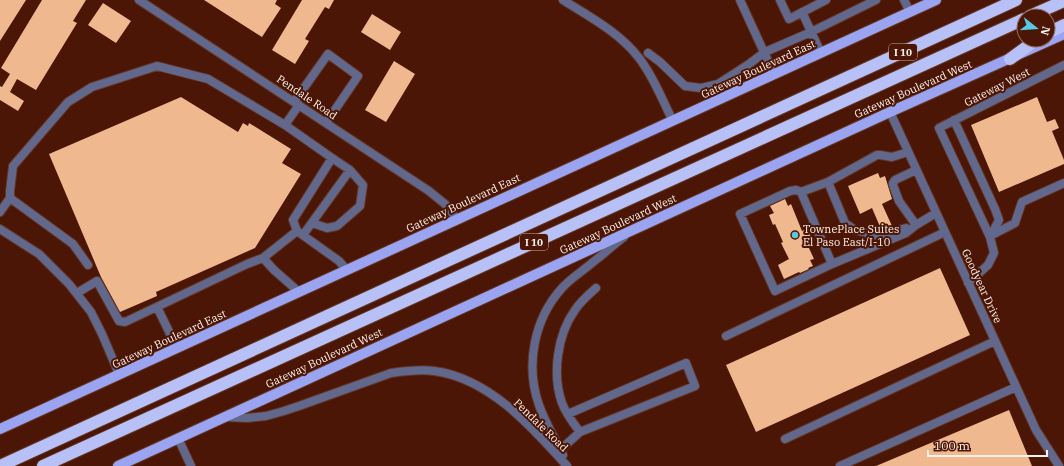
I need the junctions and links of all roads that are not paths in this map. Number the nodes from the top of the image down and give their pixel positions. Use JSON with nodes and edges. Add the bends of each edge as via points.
{"nodes":[{"id":1,"x":139,"y":0,"type":"edge"},
{"id":2,"x":563,"y":0,"type":"edge"},
{"id":3,"x":740,"y":0,"type":"edge"},
{"id":4,"x":780,"y":0,"type":"edge"},
{"id":5,"x":826,"y":0,"type":"edge"},
{"id":6,"x":876,"y":0,"type":"edge"},
{"id":7,"x":904,"y":0,"type":"edge"},
{"id":8,"x":936,"y":0,"type":"edge"},
{"id":9,"x":1016,"y":0,"type":"edge"},
{"id":10,"x":1064,"y":0,"type":"edge"},
{"id":11,"x":1005,"y":4,"type":"edge"},
{"id":12,"x":1047,"y":8,"type":"edge"},
{"id":13,"x":802,"y":12,"type":"junction"},
{"id":14,"x":910,"y":12,"type":"junction"},
{"id":15,"x":1016,"y":23,"type":"edge"},
{"id":16,"x":1064,"y":25,"type":"edge"},
{"id":17,"x":811,"y":32,"type":"junction"},
{"id":18,"x":1058,"y":36,"type":"edge"},
{"id":19,"x":1025,"y":48,"type":"edge"},
{"id":20,"x":764,"y":52,"type":"junction"},
{"id":21,"x":648,"y":53,"type":"dead end"},
{"id":22,"x":821,"y":53,"type":"junction"},
{"id":23,"x":1010,"y":59,"type":"junction"},
{"id":24,"x":1064,"y":65,"type":"edge"},
{"id":25,"x":774,"y":74,"type":"junction"},
{"id":26,"x":296,"y":104,"type":"junction"},
{"id":27,"x":890,"y":112,"type":"junction"},
{"id":28,"x":954,"y":120,"type":"junction"},
{"id":29,"x":672,"y":121,"type":"junction"},
{"id":30,"x":326,"y":123,"type":"junction"},
{"id":31,"x":285,"y":125,"type":"junction"},
{"id":32,"x":908,"y":152,"type":"junction"},
{"id":33,"x":332,"y":158,"type":"junction"},
{"id":34,"x":350,"y":170,"type":"junction"},
{"id":35,"x":916,"y":170,"type":"junction"},
{"id":36,"x":828,"y":182,"type":"junction"},
{"id":37,"x":1064,"y":183,"type":"edge"},
{"id":38,"x":801,"y":192,"type":"junction"},
{"id":39,"x":10,"y":198,"type":"junction"},
{"id":40,"x":0,"y":212,"type":"edge"},
{"id":41,"x":936,"y":213,"type":"junction"},
{"id":42,"x":457,"y":219,"type":"junction"},
{"id":43,"x":312,"y":223,"type":"junction"},
{"id":44,"x":916,"y":225,"type":"junction"},
{"id":45,"x":0,"y":229,"type":"edge"},
{"id":46,"x":630,"y":232,"type":"junction"},
{"id":47,"x":945,"y":232,"type":"junction"},
{"id":48,"x":300,"y":233,"type":"junction"},
{"id":49,"x":990,"y":236,"type":"junction"},
{"id":50,"x":263,"y":258,"type":"junction"},
{"id":51,"x":832,"y":264,"type":"junction"},
{"id":52,"x":88,"y":265,"type":"dead end"},
{"id":53,"x":347,"y":270,"type":"junction"},
{"id":54,"x":968,"y":283,"type":"junction"},
{"id":55,"x":596,"y":288,"type":"dead end"},
{"id":56,"x":299,"y":292,"type":"junction"},
{"id":57,"x":77,"y":293,"type":"junction"},
{"id":58,"x":157,"y":307,"type":"junction"},
{"id":59,"x":726,"y":336,"type":"dead end"},
{"id":60,"x":995,"y":341,"type":"junction"},
{"id":61,"x":177,"y":348,"type":"junction"},
{"id":62,"x":119,"y":374,"type":"junction"},
{"id":63,"x":1016,"y":387,"type":"junction"},
{"id":64,"x":568,"y":414,"type":"junction"},
{"id":65,"x":225,"y":417,"type":"junction"},
{"id":66,"x":0,"y":429,"type":"edge"},
{"id":67,"x":580,"y":432,"type":"junction"},
{"id":68,"x":178,"y":438,"type":"junction"},
{"id":69,"x":785,"y":439,"type":"dead end"},
{"id":70,"x":560,"y":450,"type":"junction"},
{"id":71,"x":0,"y":466,"type":"edge"},
{"id":72,"x":43,"y":466,"type":"edge"},
{"id":73,"x":120,"y":466,"type":"edge"},
{"id":74,"x":191,"y":466,"type":"edge"},
{"id":75,"x":568,"y":466,"type":"edge"},
{"id":76,"x":840,"y":466,"type":"edge"},
{"id":77,"x":1059,"y":466,"type":"edge"}],
"edges":[{"from":1,"to":26,"type":"street","name":"Pendale Road"},
{"from":2,"to":29,"type":"street","via":[[606,28],[640,58]]},
{"from":3,"to":20,"type":"street"},
{"from":4,"to":13,"type":"street","via":[[789,18]]},
{"from":5,"to":13,"type":"street"},
{"from":6,"to":17,"type":"street"},
{"from":7,"to":14,"type":"street"},
{"from":8,"to":14,"type":"main road","name":"Gateway Boulevard East"},
{"from":9,"to":11,"type":"highway","number":"I 10"},
{"from":10,"to":12,"type":"highway"},
{"from":11,"to":71,"type":"highway","number":"I 10"},
{"from":13,"to":17,"type":"street"},
{"from":14,"to":22,"type":"main road","name":"Gateway Boulevard East"},
{"from":15,"to":72,"type":"highway","number":"I 10"},
{"from":16,"to":18,"type":"highway"},
{"from":17,"to":20,"type":"street"},
{"from":17,"to":22,"type":"street"},
{"from":18,"to":23,"type":"main road","name":"Gateway Boulevard West"},
{"from":19,"to":23,"type":"highway"},
{"from":20,"to":21,"type":"street","via":[[718,84],[700,88],[685,86]]},
{"from":20,"to":25,"type":"street"},
{"from":22,"to":25,"type":"main road","name":"Gateway Boulevard East"},
{"from":23,"to":27,"type":"main road","name":"Gateway Boulevard West"},
{"from":24,"to":28,"type":"street","name":"Gateway West"},
{"from":25,"to":29,"type":"main road","name":"Gateway Boulevard East"},
{"from":26,"to":30,"type":"street","name":"Pendale Road"},
{"from":26,"to":30,"type":"street","via":[[328,54],[358,76]]},
{"from":26,"to":31,"type":"street"},
{"from":27,"to":32,"type":"street","name":"Goodyear Drive"},
{"from":27,"to":46,"type":"main road","name":"Gateway Boulevard West"},
{"from":28,"to":49,"type":"street","via":[[999,220]]},
{"from":28,"to":49,"type":"street","name":"Gateway West","via":[[939,128]]},
{"from":29,"to":42,"type":"main road","name":"Gateway Boulevard East"},
{"from":30,"to":42,"type":"street","name":"Pendale Road","via":[[429,191],[445,204]]},
{"from":31,"to":33,"type":"street"},
{"from":31,"to":39,"type":"street","via":[[208,79],[157,66],[92,87],[68,102],[13,166]]},
{"from":32,"to":35,"type":"street","name":"Goodyear Drive"},
{"from":32,"to":36,"type":"street","via":[[892,157],[877,155]]},
{"from":33,"to":34,"type":"street"},
{"from":33,"to":48,"type":"street","via":[[293,220]]},
{"from":34,"to":43,"type":"street"},
{"from":34,"to":43,"type":"street","via":[[363,185],[360,206],[337,226],[327,228]]},
{"from":35,"to":41,"type":"street","name":"Goodyear Drive"},
{"from":35,"to":44,"type":"street","via":[[893,183],[898,201]]},
{"from":36,"to":38,"type":"street"},
{"from":36,"to":44,"type":"street","via":[[845,223],[856,230],[880,235]]},
{"from":37,"to":49,"type":"street","via":[[1022,202],[1015,223]]},
{"from":38,"to":51,"type":"street"},
{"from":38,"to":51,"type":"street","via":[[790,191],[740,214],[776,290]]},
{"from":39,"to":40,"type":"street"},
{"from":39,"to":52,"type":"street","via":[[73,244]]},
{"from":41,"to":44,"type":"street"},
{"from":41,"to":47,"type":"street","name":"Goodyear Drive"},
{"from":42,"to":53,"type":"main road","name":"Gateway Boulevard East"},
{"from":43,"to":48,"type":"street"},
{"from":44,"to":51,"type":"street","via":[[906,233]]},
{"from":45,"to":57,"type":"street","via":[[39,254]]},
{"from":46,"to":65,"type":"main road","name":"Gateway Boulevard West"},
{"from":46,"to":70,"type":"street","name":"Pendale Road","via":[[563,287],[541,321],[532,372],[543,416]]},
{"from":47,"to":54,"type":"street","name":"Goodyear Drive"},
{"from":47,"to":59,"type":"street"},
{"from":48,"to":50,"type":"street"},
{"from":48,"to":53,"type":"street","via":[[339,261]]},
{"from":49,"to":54,"type":"street","via":[[994,253],[988,265]]},
{"from":50,"to":56,"type":"street"},
{"from":50,"to":58,"type":"street"},
{"from":53,"to":56,"type":"main road","name":"Gateway Boulevard East"},
{"from":54,"to":60,"type":"street","name":"Goodyear Drive"},
{"from":55,"to":64,"type":"street","via":[[574,311],[566,325],[559,348],[558,383],[562,403]]},
{"from":56,"to":61,"type":"main road","name":"Gateway Boulevard East"},
{"from":57,"to":58,"type":"street","via":[[97,281],[119,321],[125,322]]},
{"from":57,"to":62,"type":"street","via":[[91,312]]},
{"from":58,"to":61,"type":"street"},
{"from":60,"to":63,"type":"street","name":"Goodyear Drive"},
{"from":60,"to":69,"type":"street"},
{"from":61,"to":62,"type":"main road","name":"Gateway Boulevard East"},
{"from":62,"to":66,"type":"main road","name":"Gateway Boulevard East"},
{"from":63,"to":76,"type":"street"},
{"from":63,"to":77,"type":"street","name":"Goodyear Drive","via":[[1036,430]]},
{"from":64,"to":67,"type":"street"},
{"from":64,"to":67,"type":"street","via":[[686,364],[696,386]]},
{"from":65,"to":68,"type":"main road","name":"Gateway Boulevard West"},
{"from":65,"to":75,"type":"street","name":"Pendale Road","via":[[266,416],[391,373],[433,371],[463,378],[496,398],[524,420]]},
{"from":67,"to":70,"type":"street"},
{"from":68,"to":73,"type":"main road","name":"Gateway Boulevard West"},
{"from":68,"to":74,"type":"street"},
{"from":70,"to":75,"type":"street","name":"Pendale Road"}]}
